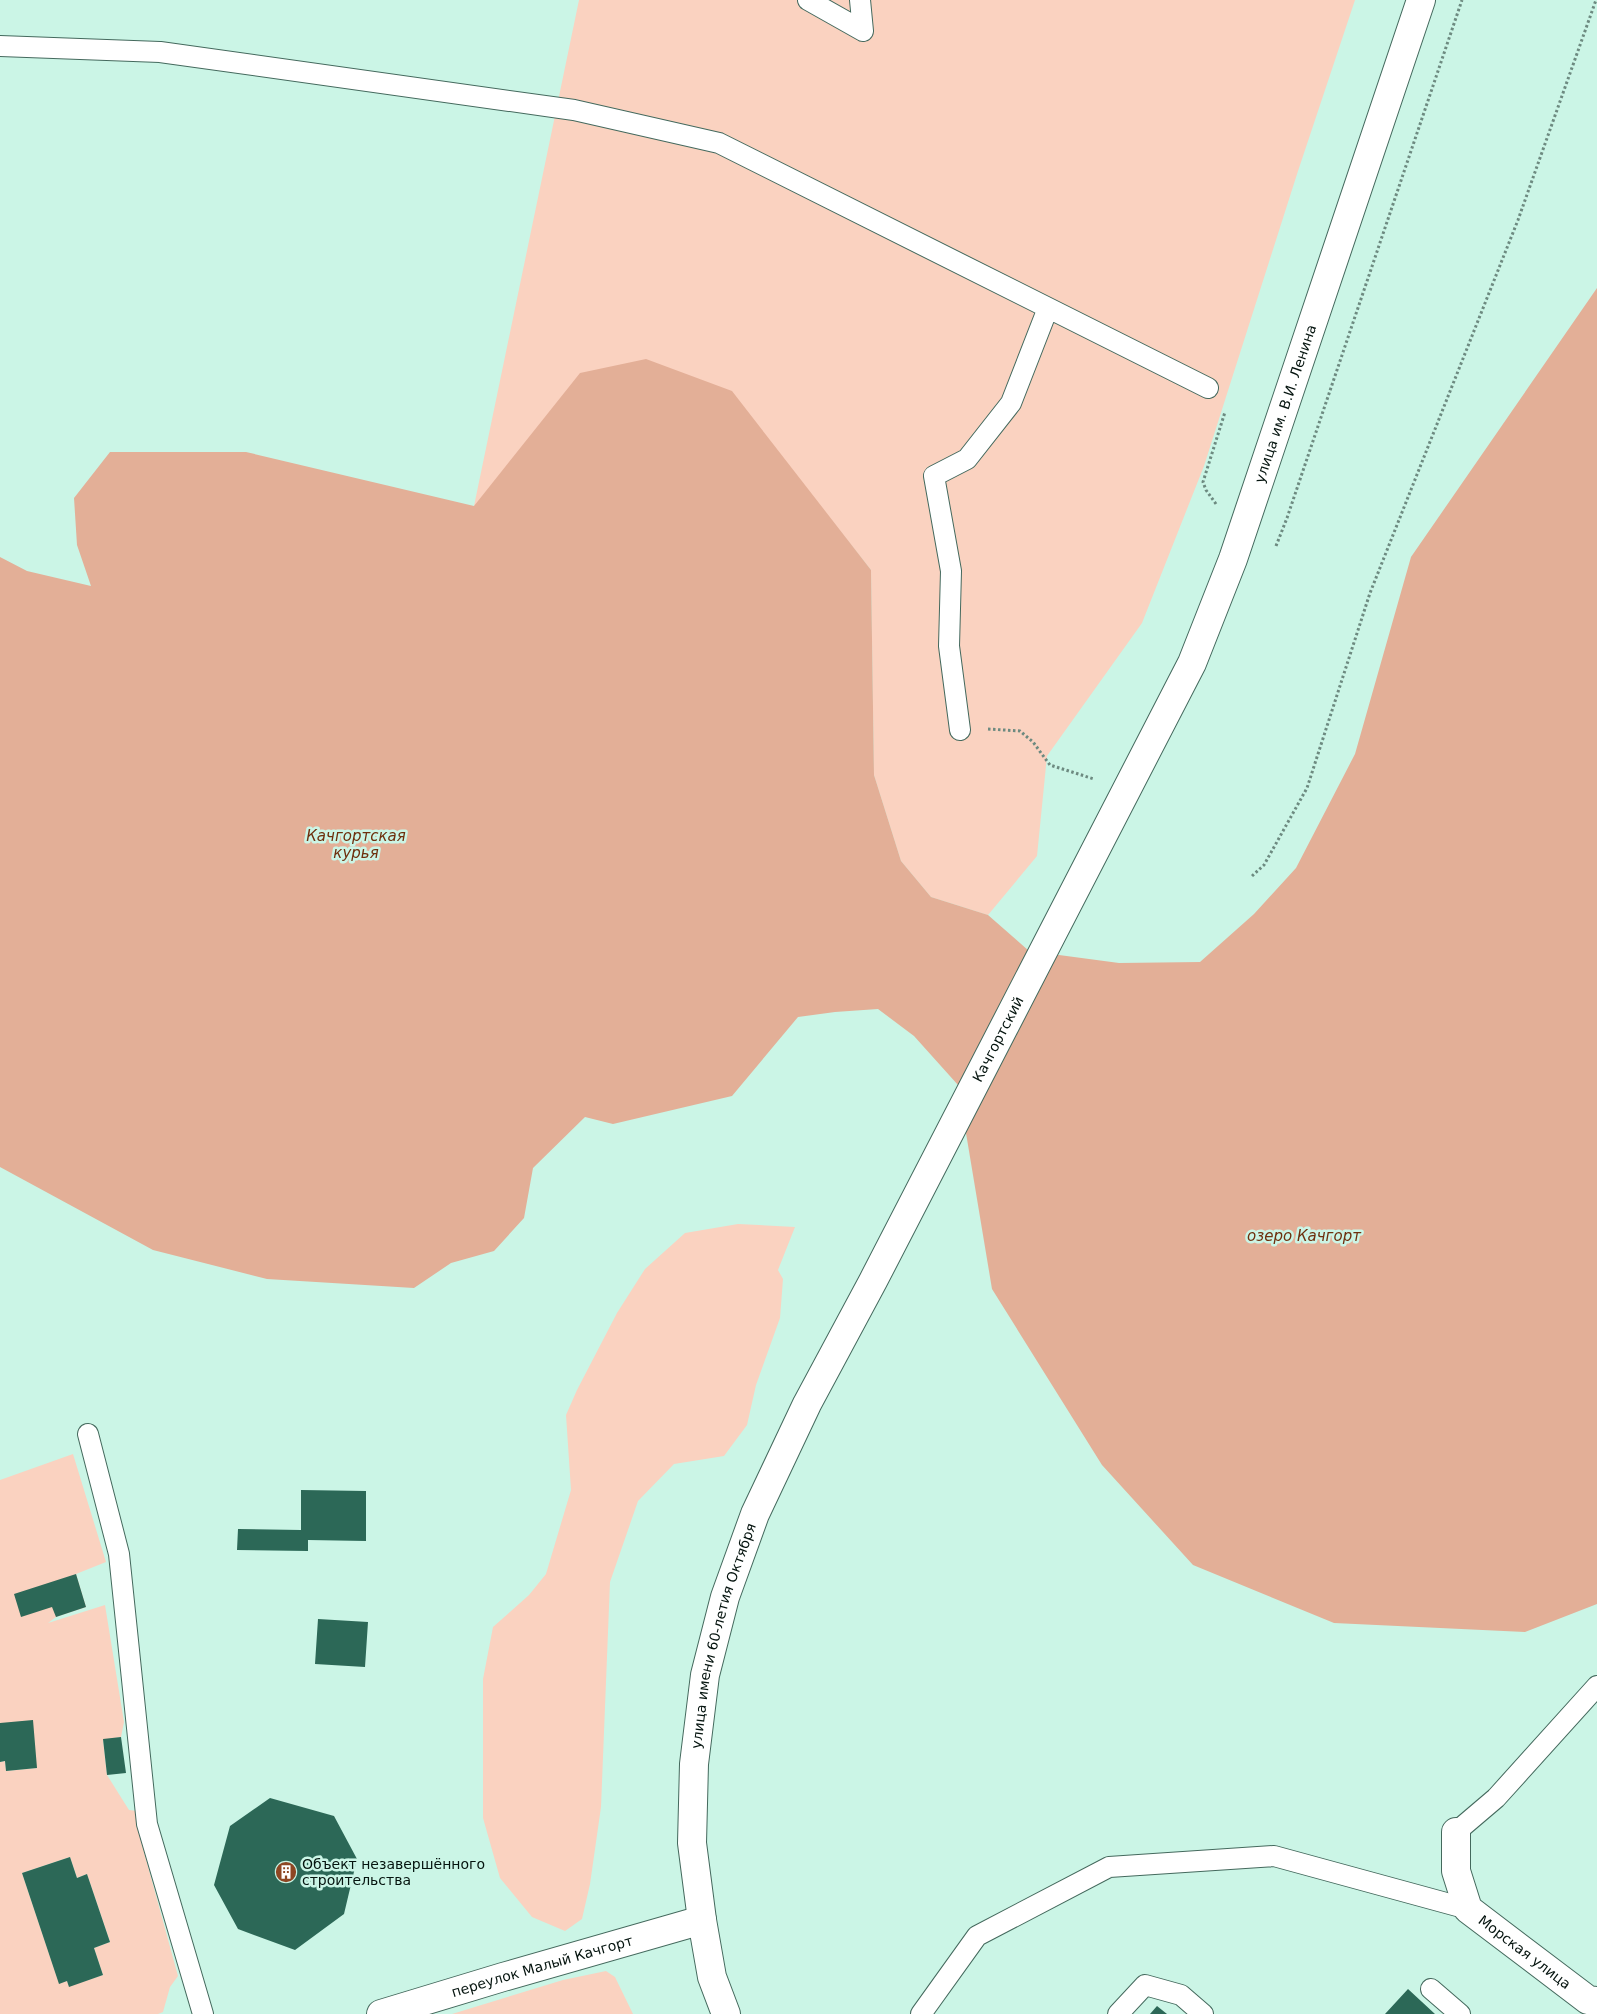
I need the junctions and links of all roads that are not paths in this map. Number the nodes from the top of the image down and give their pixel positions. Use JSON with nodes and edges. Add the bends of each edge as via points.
{"nodes":[{"id":1,"x":808,"y":0,"type":"edge"},
{"id":2,"x":860,"y":0,"type":"edge"},
{"id":3,"x":1421,"y":0,"type":"edge"},
{"id":4,"x":0,"y":46,"type":"edge"},
{"id":5,"x":1048,"y":308,"type":"junction"},
{"id":6,"x":1208,"y":388,"type":"road end"},
{"id":7,"x":960,"y":730,"type":"road end"},
{"id":8,"x":1123,"y":797,"type":"joint"},
{"id":9,"x":872,"y":1281,"type":"joint"},
{"id":10,"x":88,"y":1434,"type":"dead end"},
{"id":11,"x":1597,"y":1686,"type":"edge"},
{"id":12,"x":1456,"y":1832,"type":"joint"},
{"id":13,"x":1468,"y":1909,"type":"junction"},
{"id":14,"x":702,"y":1920,"type":"junction"},
{"id":15,"x":1431,"y":1989,"type":"dead end"},
{"id":16,"x":1592,"y":2005,"type":"edge"},
{"id":17,"x":204,"y":2014,"type":"edge"},
{"id":18,"x":381,"y":2014,"type":"edge"},
{"id":19,"x":726,"y":2014,"type":"edge"},
{"id":20,"x":921,"y":2014,"type":"edge"},
{"id":21,"x":1118,"y":2014,"type":"edge"},
{"id":22,"x":1203,"y":2014,"type":"edge"},
{"id":23,"x":1460,"y":2014,"type":"edge"}],
"edges":[{"from":1,"to":2,"type":"lane","via":[[863,31]]},
{"from":3,"to":8,"type":"main road","name":"улица им. В.И. Ленина","via":[[1233,559],[1192,663]]},
{"from":4,"to":5,"type":"lane","via":[[160,52],[574,110],[719,143]]},
{"from":5,"to":6,"type":"lane"},
{"from":5,"to":7,"type":"lane","via":[[1011,403],[967,459],[934,476],[951,571],[949,646]]},
{"from":8,"to":9,"type":"main road","name":"Качгортский"},
{"from":9,"to":14,"type":"main road","name":"улица имени 60-летия Октября","via":[[807,1404],[755,1514],[725,1597],[705,1675],[694,1764],[692,1843]]},
{"from":10,"to":17,"type":"lane","via":[[118,1554],[147,1824]]},
{"from":11,"to":12,"type":"lane","via":[[1496,1798]]},
{"from":12,"to":13,"type":"main road","name":"Морская улица","via":[[1456,1871]]},
{"from":13,"to":16,"type":"main road","name":"Морская улица"},
{"from":13,"to":20,"type":"lane","via":[[1274,1856],[1109,1867],[977,1936]]},
{"from":14,"to":18,"type":"main road","name":"переулок Малый Качгорт"},
{"from":14,"to":19,"type":"main road","name":"улица имени 60-летия Октября","via":[[712,1977]]},
{"from":15,"to":23,"type":"lane"},
{"from":21,"to":22,"type":"lane","via":[[1145,1985],[1181,1996]]}]}
